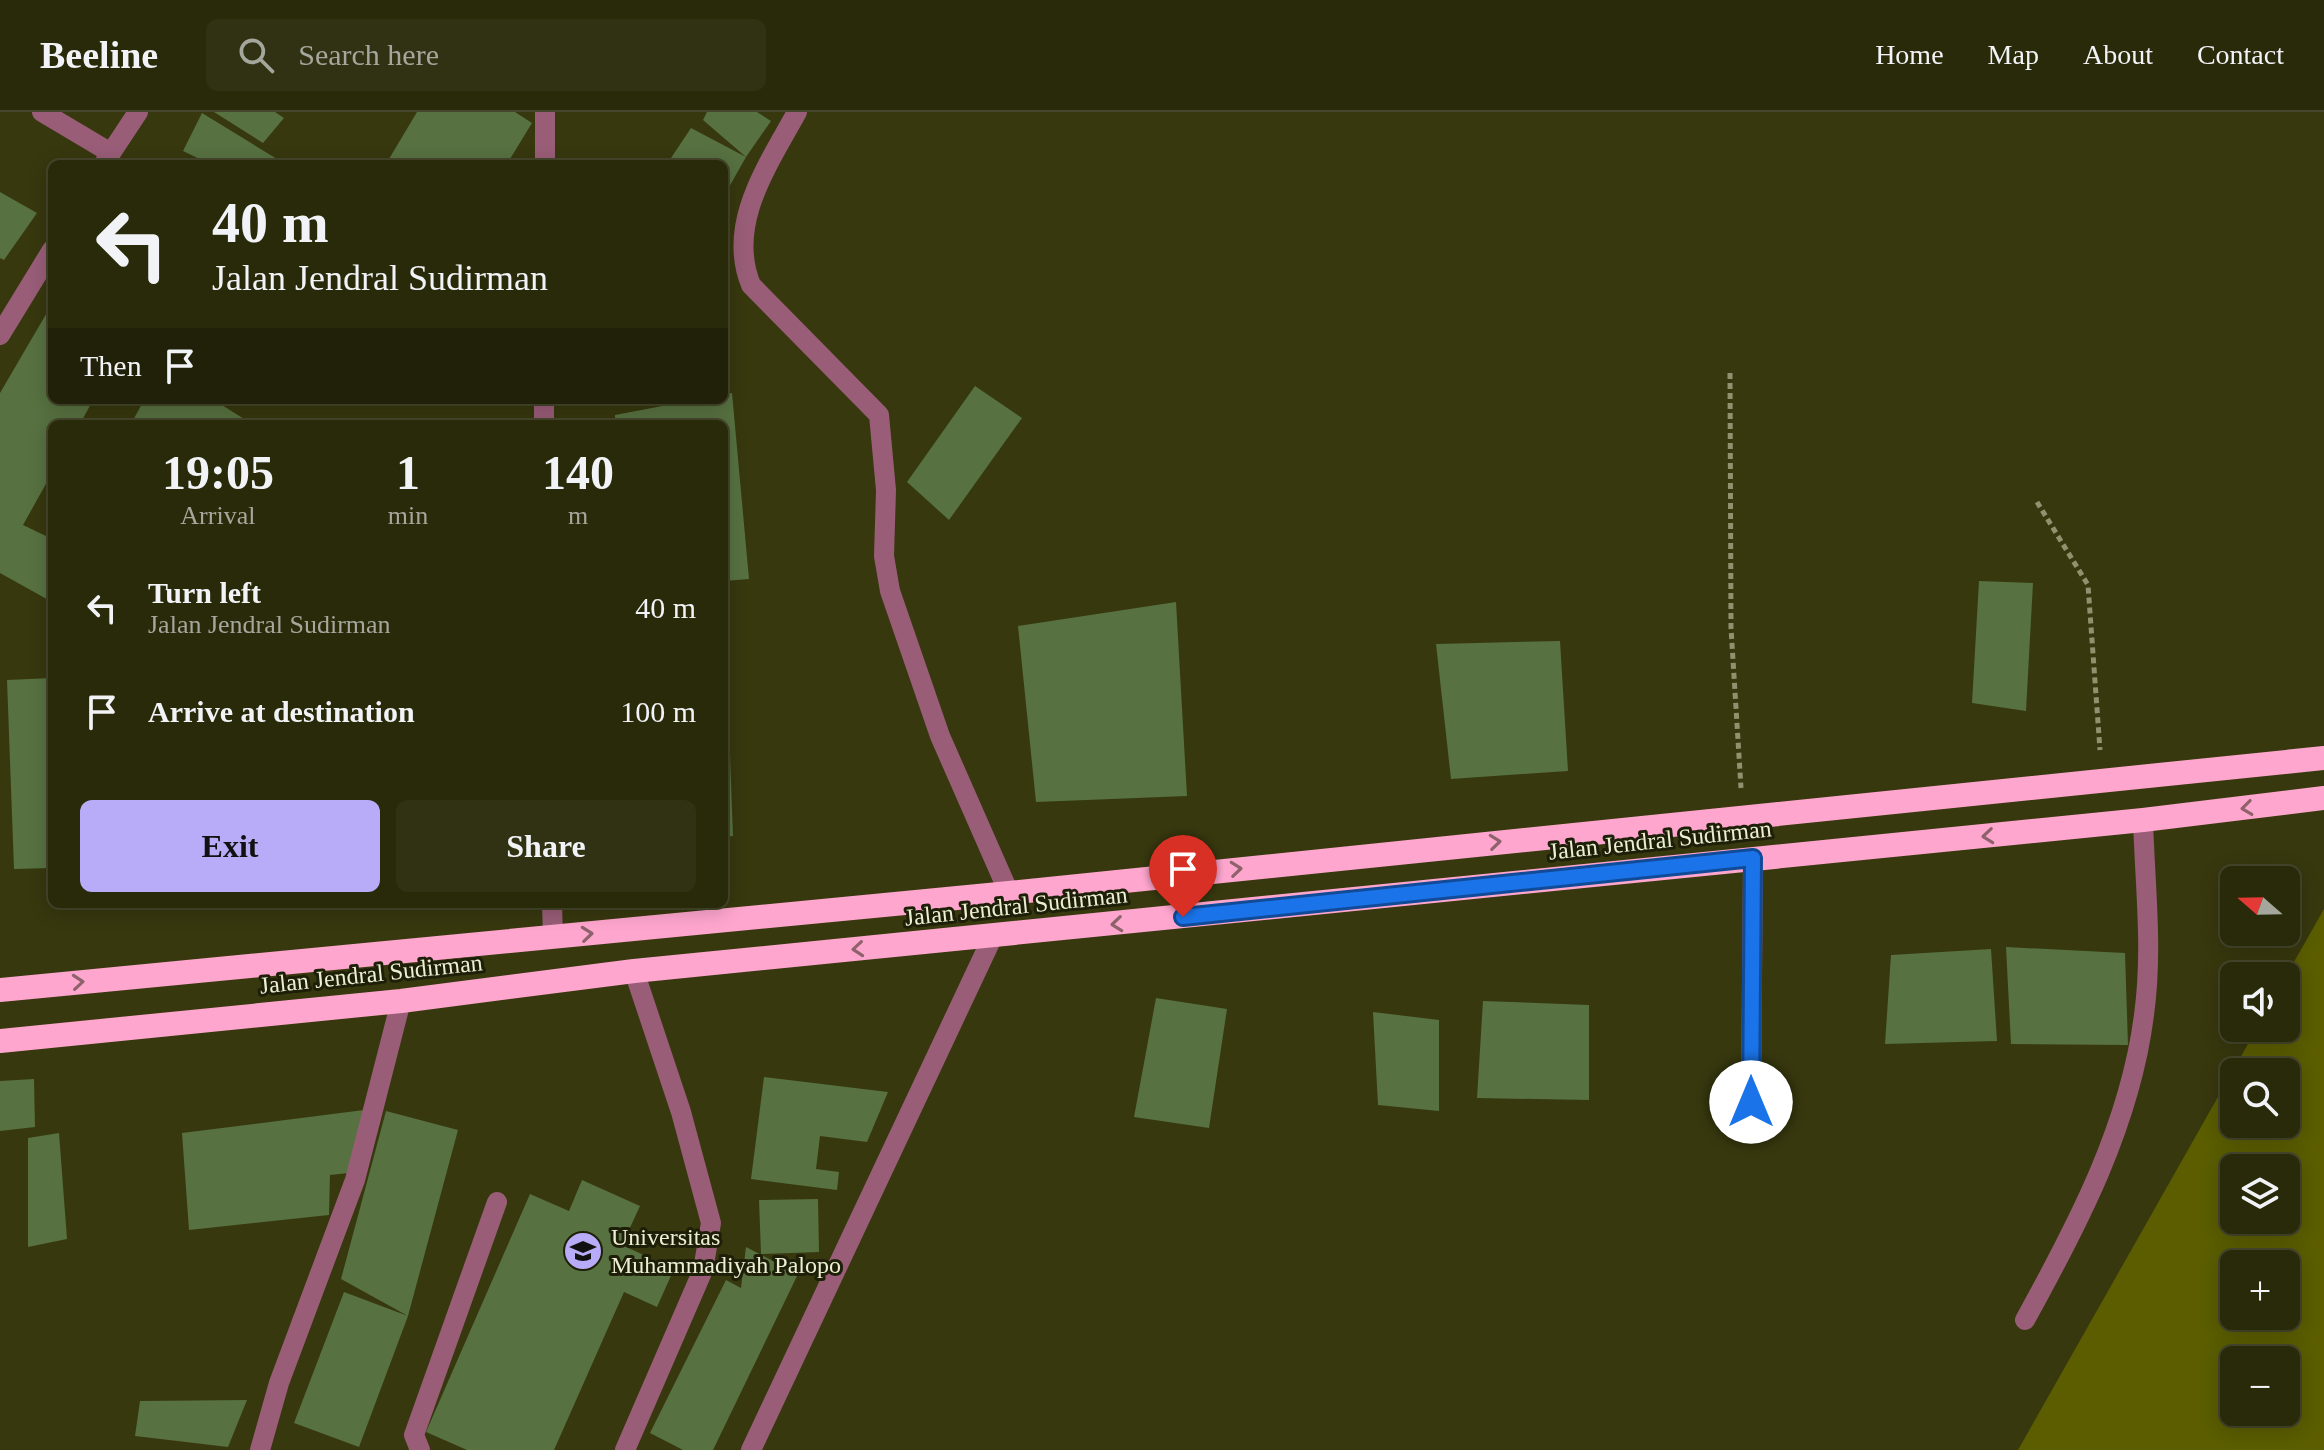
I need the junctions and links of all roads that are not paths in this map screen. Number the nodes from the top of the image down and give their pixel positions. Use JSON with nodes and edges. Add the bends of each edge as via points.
{"nodes":[{"id":1,"x":42,"y":112,"type":"edge"},
{"id":2,"x":138,"y":112,"type":"edge"},
{"id":3,"x":545,"y":112,"type":"edge"},
{"id":4,"x":797,"y":112,"type":"edge"},
{"id":5,"x":107,"y":159,"type":"edge"},
{"id":6,"x":545,"y":160,"type":"edge"},
{"id":7,"x":48,"y":257,"type":"edge"},
{"id":8,"x":0,"y":335,"type":"edge"},
{"id":9,"x":2324,"y":758,"type":"edge"},
{"id":10,"x":2324,"y":798,"type":"edge"},
{"id":11,"x":2143,"y":820,"type":"junction"},
{"id":12,"x":1753,"y":858,"type":"junction"},
{"id":13,"x":1009,"y":893,"type":"junction"},
{"id":14,"x":552,"y":908,"type":"edge"},
{"id":15,"x":993,"y":936,"type":"junction"},
{"id":16,"x":553,"y":937,"type":"junction"},
{"id":17,"x":634,"y":971,"type":"junction"},
{"id":18,"x":0,"y":990,"type":"edge"},
{"id":19,"x":401,"y":1001,"type":"junction"},
{"id":20,"x":0,"y":1041,"type":"edge"},
{"id":21,"x":1751,"y":1102,"type":"dead end"},
{"id":22,"x":497,"y":1202,"type":"dead end"},
{"id":23,"x":2025,"y":1320,"type":"dead end"},
{"id":24,"x":260,"y":1450,"type":"edge"},
{"id":25,"x":420,"y":1450,"type":"edge"},
{"id":26,"x":625,"y":1450,"type":"edge"},
{"id":27,"x":751,"y":1450,"type":"edge"}],
"edges":[{"from":1,"to":5,"type":"street"},
{"from":2,"to":5,"type":"street"},
{"from":3,"to":6,"type":"street"},
{"from":4,"to":13,"type":"street","via":[[750,206],[740,249],[743,266],[751,285],[879,415],[890,591],[940,736]]},
{"from":7,"to":8,"type":"street"},
{"from":13,"to":9,"type":"highway","name":"Jalan Jendral Sudirman","one_way":true},
{"from":10,"to":11,"type":"highway","name":"Jalan Jendral Sudirman","one_way":true},
{"from":11,"to":12,"type":"highway","name":"Jalan Jendral Sudirman","one_way":true},
{"from":11,"to":23,"type":"street","via":[[2149,911],[2144,1015],[2136,1058],[2106,1158],[2075,1230]]},
{"from":12,"to":15,"type":"highway","name":"Jalan Jendral Sudirman","one_way":true},
{"from":12,"to":21,"type":"street"},
{"from":16,"to":13,"type":"highway","name":"Jalan Jendral Sudirman","one_way":true},
{"from":14,"to":16,"type":"street"},
{"from":15,"to":17,"type":"highway","name":"Jalan Jendral Sudirman","one_way":true},
{"from":15,"to":27,"type":"street"},
{"from":18,"to":16,"type":"highway","name":"Jalan Jendral Sudirman","one_way":true},
{"from":17,"to":19,"type":"highway","name":"Jalan Jendral Sudirman"},
{"from":17,"to":26,"type":"street","via":[[711,1223],[703,1270]]},
{"from":19,"to":20,"type":"highway","name":"Jalan Jendral Sudirman"},
{"from":19,"to":24,"type":"street","via":[[355,1180],[279,1383]]},
{"from":22,"to":25,"type":"street","via":[[414,1435]]}]}
